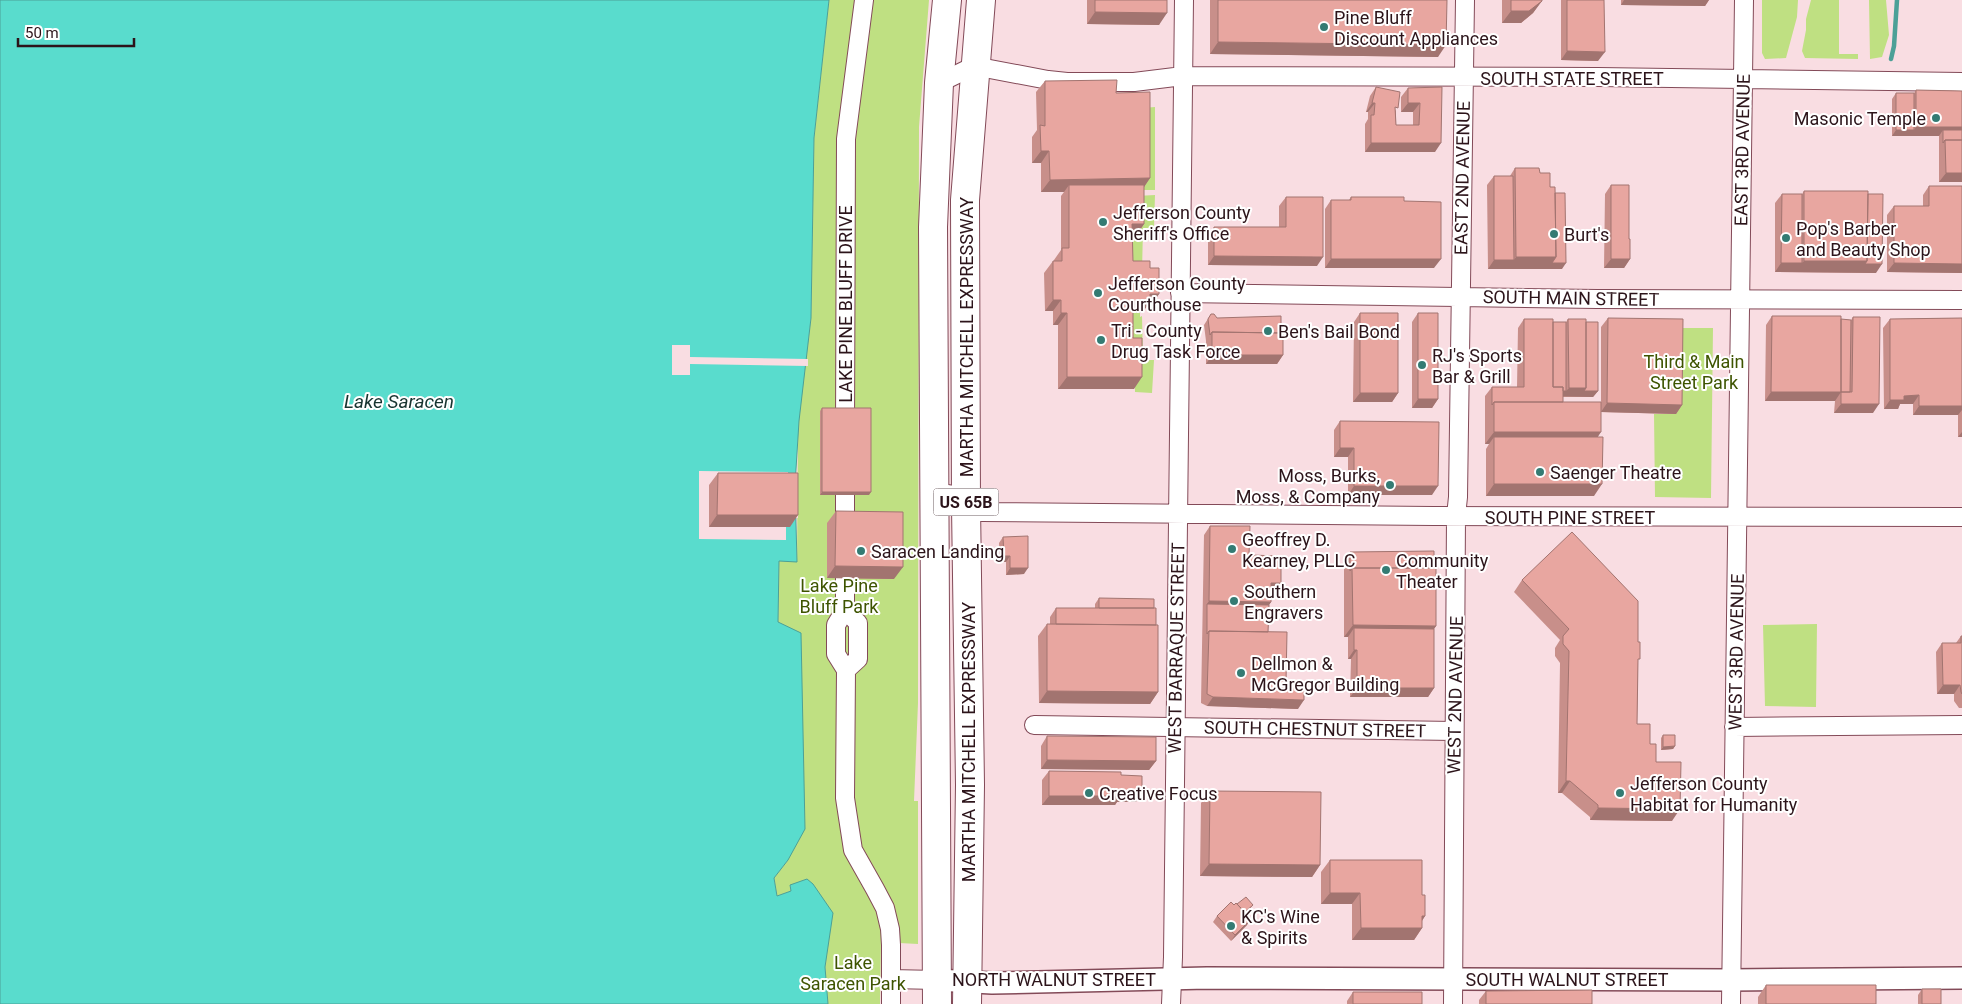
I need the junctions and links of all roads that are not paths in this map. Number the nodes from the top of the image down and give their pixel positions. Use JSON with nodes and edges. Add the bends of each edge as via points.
{"nodes":[{"id":1,"x":864,"y":0,"type":"edge"},
{"id":2,"x":948,"y":0,"type":"edge"},
{"id":3,"x":981,"y":0,"type":"edge"},
{"id":4,"x":1184,"y":0,"type":"edge"},
{"id":5,"x":1465,"y":0,"type":"edge"},
{"id":6,"x":1744,"y":0,"type":"edge"},
{"id":7,"x":974,"y":66,"type":"junction"},
{"id":8,"x":1183,"y":76,"type":"junction"},
{"id":9,"x":1463,"y":78,"type":"junction"},
{"id":10,"x":1742,"y":80,"type":"junction"},
{"id":11,"x":1962,"y":82,"type":"edge"},
{"id":12,"x":939,"y":83,"type":"junction"},
{"id":13,"x":1180,"y":292,"type":"junction"},
{"id":14,"x":1460,"y":296,"type":"junction"},
{"id":15,"x":1740,"y":300,"type":"junction"},
{"id":16,"x":1962,"y":300,"type":"edge"},
{"id":17,"x":934,"y":492,"type":"junction"},
{"id":18,"x":966,"y":506,"type":"junction"},
{"id":19,"x":1178,"y":513,"type":"junction"},
{"id":20,"x":1456,"y":516,"type":"junction"},
{"id":21,"x":1737,"y":517,"type":"junction"},
{"id":22,"x":1962,"y":517,"type":"edge"},
{"id":23,"x":1034,"y":725,"type":"dead end"},
{"id":24,"x":1962,"y":725,"type":"edge"},
{"id":25,"x":1175,"y":726,"type":"junction"},
{"id":26,"x":1734,"y":727,"type":"junction"},
{"id":27,"x":1454,"y":732,"type":"junction"},
{"id":28,"x":891,"y":978,"type":"junction"},
{"id":29,"x":1171,"y":978,"type":"junction"},
{"id":30,"x":1962,"y":978,"type":"edge"},
{"id":31,"x":1453,"y":979,"type":"junction"},
{"id":32,"x":1731,"y":980,"type":"junction"},
{"id":33,"x":937,"y":992,"type":"edge"},
{"id":34,"x":967,"y":992,"type":"edge"},
{"id":35,"x":891,"y":1004,"type":"edge"},
{"id":36,"x":1171,"y":1004,"type":"edge"},
{"id":37,"x":1453,"y":1004,"type":"edge"},
{"id":38,"x":1731,"y":1004,"type":"edge"}],
"edges":[{"from":1,"to":28,"type":"street","name":"LAKE PINE BLUFF DRIVE","via":[[846,140],[845,610],[836,625],[836,654],[846,670],[846,806],[853,850],[884,908],[891,945]]},
{"from":2,"to":12,"type":"highway","name":"MARTHA MITCHELL EXPRESSWAY","number":"US 65B"},
{"from":3,"to":7,"type":"highway","name":"MARTHA MITCHELL EXPRESSWAY","number":"US 65B"},
{"from":4,"to":8,"type":"street","name":"WEST BARRAQUE STREET"},
{"from":5,"to":9,"type":"street","name":"EAST 2ND AVENUE"},
{"from":6,"to":10,"type":"street","name":"EAST 3RD AVENUE"},
{"from":7,"to":8,"type":"street","name":"SOUTH STATE STREET","via":[[1067,82],[1134,82]]},
{"from":7,"to":12,"type":"street"},
{"from":7,"to":18,"type":"highway","name":"MARTHA MITCHELL EXPRESSWAY","number":"US 65B","via":[[965,200]]},
{"from":8,"to":9,"type":"street","name":"SOUTH STATE STREET"},
{"from":8,"to":13,"type":"street","name":"WEST BARRAQUE STREET"},
{"from":9,"to":10,"type":"street","name":"SOUTH STATE STREET"},
{"from":9,"to":14,"type":"street","name":"EAST 2ND AVENUE"},
{"from":10,"to":11,"type":"street","name":"SOUTH STATE STREET"},
{"from":10,"to":15,"type":"street","name":"EAST 3RD AVENUE"},
{"from":12,"to":17,"type":"highway","name":"MARTHA MITCHELL EXPRESSWAY","number":"US 65B","via":[[933,227]]},
{"from":13,"to":14,"type":"street","name":"SOUTH MAIN STREET"},
{"from":13,"to":19,"type":"street","name":"WEST BARRAQUE STREET"},
{"from":14,"to":15,"type":"street","name":"SOUTH MAIN STREET"},
{"from":14,"to":20,"type":"street","name":"WEST 2ND AVENUE"},
{"from":15,"to":16,"type":"street","name":"SOUTH MAIN STREET"},
{"from":15,"to":21,"type":"street","name":"WEST 3RD AVENUE"},
{"from":17,"to":18,"type":"street","name":"SOUTH PINE STREET","via":[[953,495]]},
{"from":17,"to":33,"type":"highway","name":"MARTHA MITCHELL EXPRESSWAY","number":"US 65B"},
{"from":18,"to":19,"type":"street","name":"SOUTH PINE STREET","via":[[982,512]]},
{"from":18,"to":34,"type":"highway","name":"MARTHA MITCHELL EXPRESSWAY","number":"US 65B","via":[[970,785]]},
{"from":19,"to":20,"type":"street","name":"SOUTH PINE STREET"},
{"from":19,"to":25,"type":"street","name":"WEST BARRAQUE STREET"},
{"from":20,"to":21,"type":"street","name":"SOUTH PINE STREET"},
{"from":20,"to":27,"type":"street","name":"WEST 2ND AVENUE"},
{"from":21,"to":22,"type":"street","name":"SOUTH PINE STREET"},
{"from":21,"to":26,"type":"street","name":"WEST 3RD AVENUE"},
{"from":23,"to":25,"type":"street","name":"SOUTH CHESTNUT STREET"},
{"from":24,"to":26,"type":"street"},
{"from":25,"to":27,"type":"street","name":"SOUTH CHESTNUT STREET"},
{"from":25,"to":29,"type":"street","name":"WEST BARRAQUE STREET"},
{"from":26,"to":32,"type":"street","name":"WEST 3RD AVENUE"},
{"from":27,"to":31,"type":"street","name":"WEST 2ND AVENUE"},
{"from":28,"to":33,"type":"street"},
{"from":28,"to":35,"type":"street","name":"LAKE PINE BLUFF DRIVE"},
{"from":29,"to":31,"type":"street","name":"SOUTH WALNUT STREET"},
{"from":29,"to":34,"type":"street","name":"NORTH WALNUT STREET","via":[[1010,983]]},
{"from":29,"to":36,"type":"street","name":"WEST BARRAQUE STREET"},
{"from":30,"to":32,"type":"street","name":"SOUTH WALNUT STREET"},
{"from":31,"to":32,"type":"street","name":"SOUTH WALNUT STREET"},
{"from":31,"to":37,"type":"street","name":"WEST 2ND AVENUE"},
{"from":32,"to":38,"type":"street","name":"WEST 3RD AVENUE"},
{"from":33,"to":34,"type":"street","name":"NORTH WALNUT STREET"}]}
